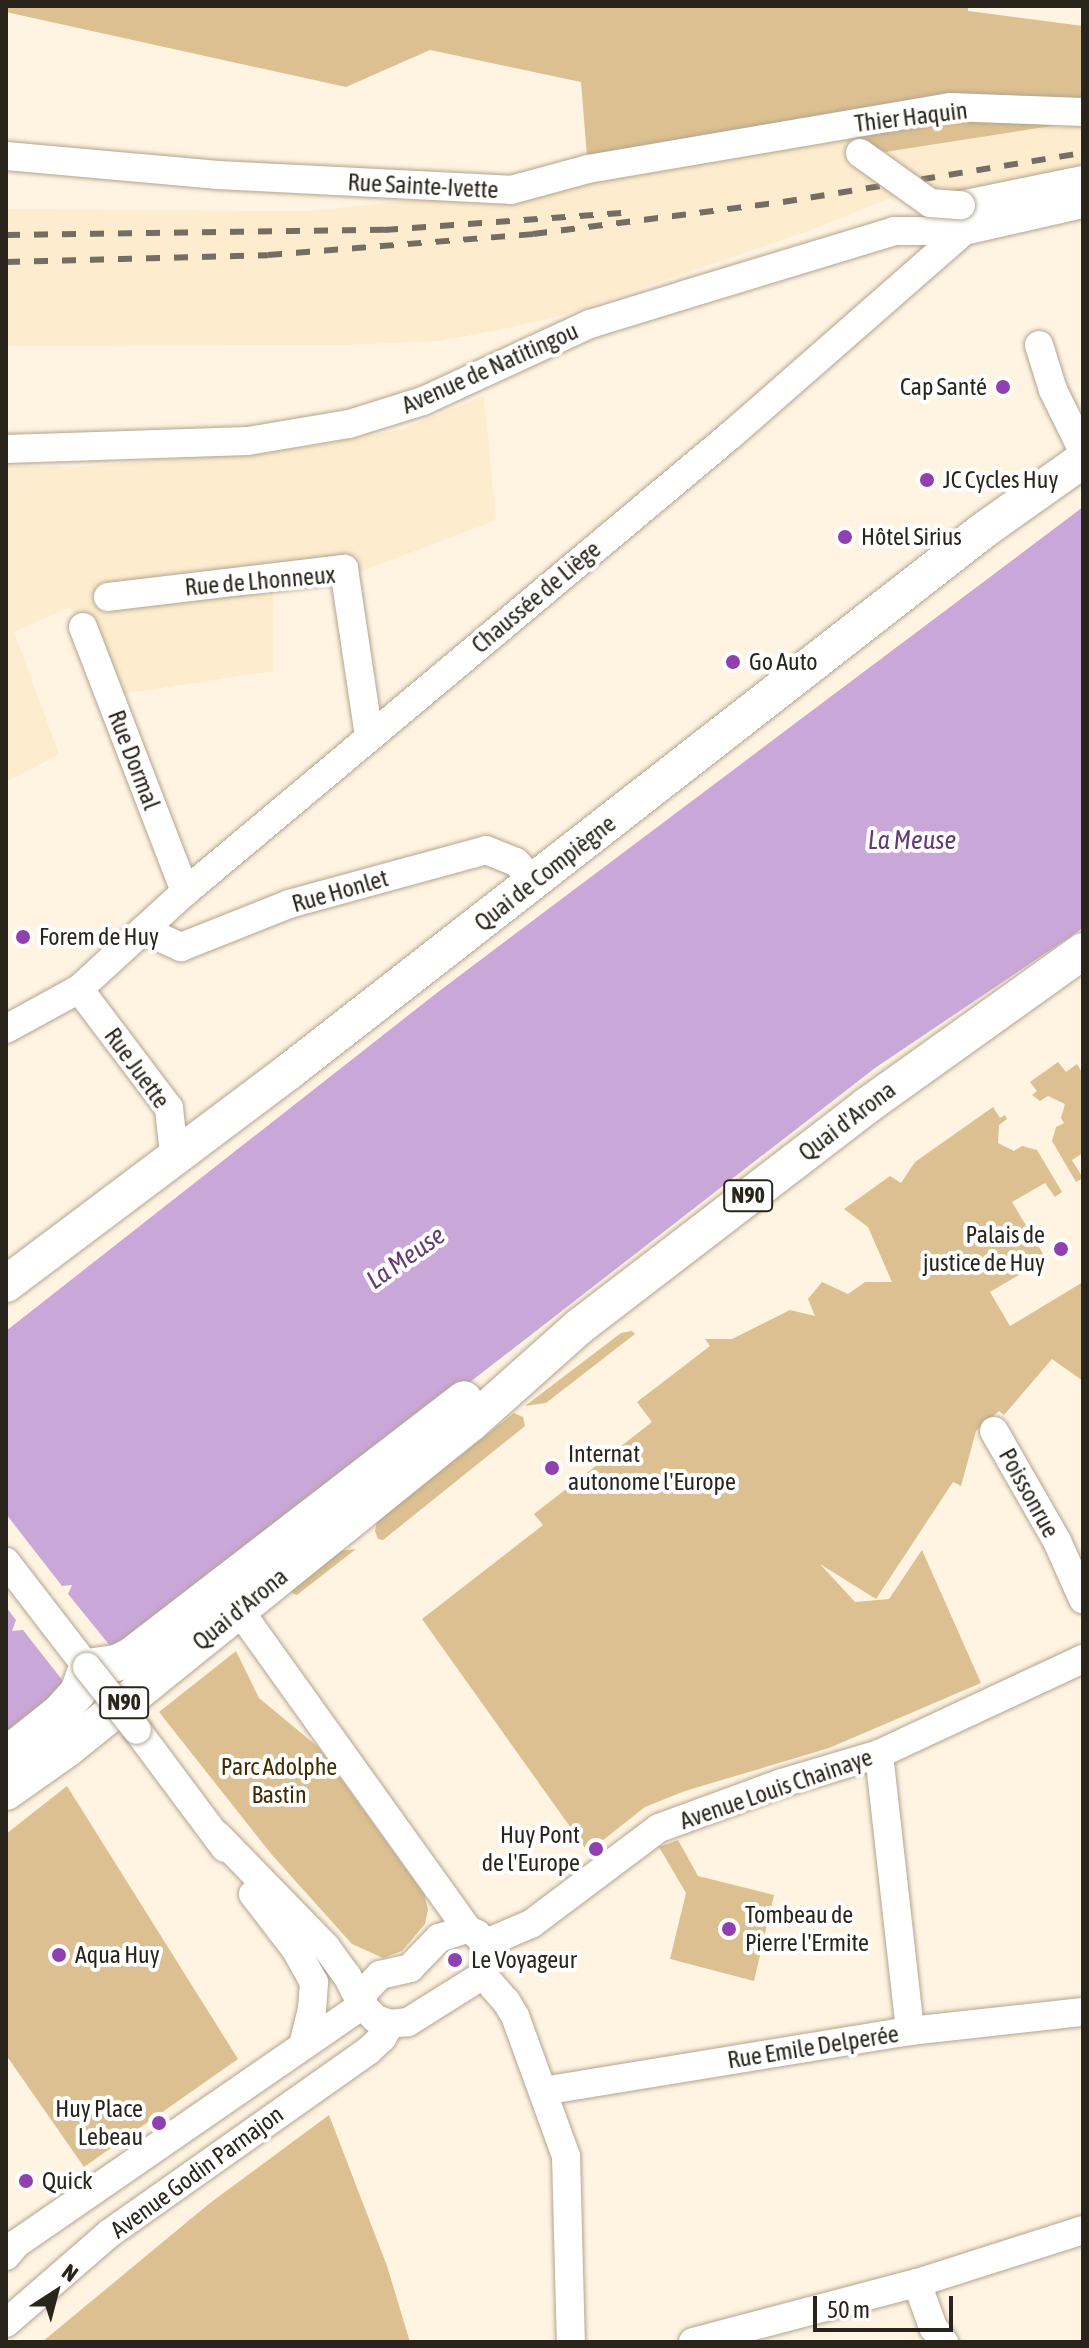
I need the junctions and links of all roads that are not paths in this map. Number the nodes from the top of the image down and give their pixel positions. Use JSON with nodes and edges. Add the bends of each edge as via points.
{"nodes":[{"id":1,"x":1083,"y":112,"type":"edge"},
{"id":2,"x":834,"y":127,"type":"junction"},
{"id":3,"x":6,"y":156,"type":"edge"},
{"id":4,"x":1083,"y":180,"type":"edge"},
{"id":5,"x":1083,"y":204,"type":"edge"},
{"id":6,"x":963,"y":218,"type":"junction"},
{"id":7,"x":1039,"y":345,"type":"dead end"},
{"id":8,"x":6,"y":449,"type":"edge"},
{"id":9,"x":1083,"y":451,"type":"edge"},
{"id":10,"x":1083,"y":460,"type":"edge"},
{"id":11,"x":108,"y":597,"type":"dead end"},
{"id":12,"x":83,"y":627,"type":"dead end"},
{"id":13,"x":369,"y":736,"type":"junction"},
{"id":14,"x":534,"y":881,"type":"junction"},
{"id":15,"x":185,"y":892,"type":"junction"},
{"id":16,"x":143,"y":930,"type":"junction"},
{"id":17,"x":1083,"y":951,"type":"edge"},
{"id":18,"x":1083,"y":975,"type":"edge"},
{"id":19,"x":79,"y":989,"type":"junction"},
{"id":20,"x":6,"y":1029,"type":"edge"},
{"id":21,"x":275,"y":1082,"type":"junction"},
{"id":22,"x":174,"y":1155,"type":"junction"},
{"id":23,"x":6,"y":1284,"type":"edge"},
{"id":24,"x":6,"y":1312,"type":"edge"},
{"id":25,"x":580,"y":1326,"type":"junction"},
{"id":26,"x":471,"y":1423,"type":"junction"},
{"id":27,"x":994,"y":1431,"type":"dead end"},
{"id":28,"x":6,"y":1562,"type":"edge"},
{"id":29,"x":1083,"y":1599,"type":"edge"},
{"id":30,"x":239,"y":1610,"type":"junction"},
{"id":31,"x":1083,"y":1659,"type":"edge"},
{"id":32,"x":87,"y":1667,"type":"junction"},
{"id":33,"x":879,"y":1754,"type":"junction"},
{"id":34,"x":6,"y":1755,"type":"edge"},
{"id":35,"x":6,"y":1792,"type":"edge"},
{"id":36,"x":217,"y":1835,"type":"junction"},
{"id":37,"x":431,"y":1878,"type":"junction"},
{"id":38,"x":476,"y":1936,"type":"junction"},
{"id":39,"x":439,"y":1938,"type":"junction"},
{"id":40,"x":326,"y":1947,"type":"junction"},
{"id":41,"x":380,"y":1975,"type":"junction"},
{"id":42,"x":483,"y":1975,"type":"junction"},
{"id":43,"x":362,"y":2005,"type":"junction"},
{"id":44,"x":1083,"y":2012,"type":"edge"},
{"id":45,"x":390,"y":2024,"type":"junction"},
{"id":46,"x":910,"y":2031,"type":"junction"},
{"id":47,"x":303,"y":2045,"type":"junction"},
{"id":48,"x":543,"y":2091,"type":"junction"},
{"id":49,"x":1083,"y":2230,"type":"edge"},
{"id":50,"x":9,"y":2249,"type":"edge"},
{"id":51,"x":917,"y":2283,"type":"junction"},
{"id":52,"x":6,"y":2323,"type":"edge"},
{"id":53,"x":571,"y":2342,"type":"edge"},
{"id":54,"x":693,"y":2342,"type":"edge"},
{"id":55,"x":944,"y":2342,"type":"edge"}],
"edges":[{"from":1,"to":2,"type":"street","name":"Thier Haquin","via":[[950,107]]},
{"from":2,"to":3,"type":"street","name":"Rue Sainte-Ivette","via":[[588,169],[511,190],[218,175]]},
{"from":2,"to":6,"type":"street","bridge":true,"via":[[860,153],[930,203]]},
{"from":4,"to":6,"type":"street"},
{"from":5,"to":6,"type":"street","name":"Chaussée de Liège"},
{"from":6,"to":8,"type":"street","name":"Avenue de Natitingou","via":[[894,231],[590,324],[423,401],[349,424],[235,442]]},
{"from":6,"to":13,"type":"street","name":"Chaussée de Liège","via":[[732,434]]},
{"from":7,"to":9,"type":"street","via":[[1053,390]]},
{"from":10,"to":14,"type":"main road","name":"Quai de Compiègne","via":[[984,530]]},
{"from":11,"to":13,"type":"street","name":"Rue de Lhonneux","via":[[344,569]]},
{"from":12,"to":15,"type":"street","name":"Rue Dormal"},
{"from":13,"to":15,"type":"street","name":"Chaussée de Liège"},
{"from":14,"to":16,"type":"street","name":"Rue Honlet","via":[[516,862],[486,850],[289,904],[181,947]]},
{"from":14,"to":21,"type":"main road","name":"Quai de Compiègne"},
{"from":15,"to":16,"type":"street","name":"Chaussée de Liège"},
{"from":16,"to":19,"type":"street","name":"Chaussée de Liège"},
{"from":17,"to":25,"type":"main road","name":"Quai d'Arona","number":"N90","via":[[868,1105]]},
{"from":18,"to":26,"type":"main road","name":"Quai d'Arona","number":"N90"},
{"from":19,"to":20,"type":"street","name":"Chaussée de Liège"},
{"from":19,"to":22,"type":"street","name":"Rue Juette","via":[[169,1108]]},
{"from":21,"to":22,"type":"main road","name":"Quai de Compiègne"},
{"from":21,"to":24,"type":"main road","via":[[265,1106]]},
{"from":22,"to":23,"type":"main road","name":"Quai de Compiègne"},
{"from":25,"to":26,"type":"main road","name":"Quai d'Arona","number":"N90"},
{"from":25,"to":32,"type":"main road","via":[[546,1342],[414,1435],[132,1655]]},
{"from":26,"to":30,"type":"main road","name":"Quai d'Arona","number":"N90"},
{"from":27,"to":29,"type":"street","name":"Poissonrue","via":[[1057,1541]]},
{"from":28,"to":32,"type":"street"},
{"from":30,"to":35,"type":"main road","name":"Quai d'Arona","number":"N90"},
{"from":30,"to":37,"type":"street"},
{"from":31,"to":33,"type":"street","name":"Avenue Louis Chainaye"},
{"from":32,"to":34,"type":"main road","via":[[78,1692],[60,1712]]},
{"from":32,"to":36,"type":"street","bridge":true},
{"from":33,"to":38,"type":"street","name":"Avenue Louis Chainaye","via":[[659,1828],[531,1924]]},
{"from":33,"to":46,"type":"street"},
{"from":36,"to":40,"type":"street"},
{"from":36,"to":47,"type":"street","via":[[314,1982]]},
{"from":37,"to":38,"type":"street"},
{"from":37,"to":39,"type":"street"},
{"from":38,"to":39,"type":"street"},
{"from":38,"to":42,"type":"street","via":[[487,1958]]},
{"from":39,"to":41,"type":"street","via":[[410,1968]]},
{"from":40,"to":41,"type":"street"},
{"from":40,"to":43,"type":"street"},
{"from":41,"to":43,"type":"street","name":"Avenue Godin Parnajon","via":[[364,1992]]},
{"from":42,"to":45,"type":"street","name":"Avenue Godin Parnajon","via":[[408,2022]]},
{"from":42,"to":48,"type":"street","via":[[511,2009]]},
{"from":43,"to":45,"type":"street"},
{"from":43,"to":47,"type":"street","name":"Avenue Godin Parnajon"},
{"from":44,"to":46,"type":"street","name":"Rue Emile Delperée"},
{"from":45,"to":52,"type":"street","name":"Avenue Godin Parnajon","via":[[369,2050],[110,2233]]},
{"from":46,"to":48,"type":"street","name":"Rue Emile Delperée"},
{"from":47,"to":50,"type":"street","name":"Avenue Godin Parnajon"},
{"from":48,"to":53,"type":"street","via":[[566,2156]]},
{"from":49,"to":51,"type":"street"},
{"from":51,"to":54,"type":"street"},
{"from":51,"to":55,"type":"street"}]}
